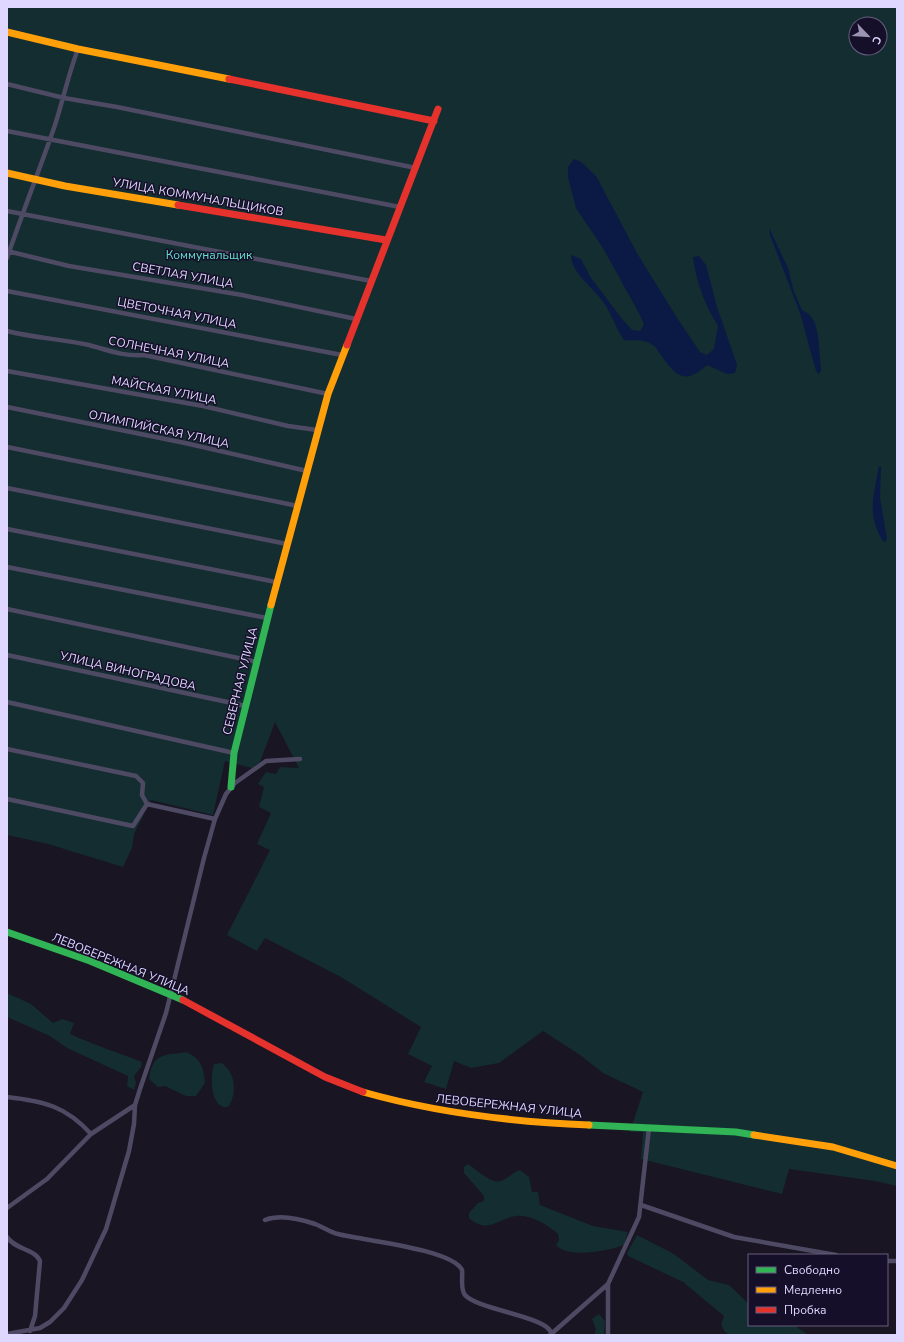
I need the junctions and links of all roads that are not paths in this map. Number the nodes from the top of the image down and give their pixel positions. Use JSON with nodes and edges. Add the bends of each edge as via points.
{"nodes":[{"id":1,"x":7,"y":32,"type":"edge"},
{"id":2,"x":78,"y":49,"type":"junction"},
{"id":3,"x":7,"y":84,"type":"edge"},
{"id":4,"x":64,"y":98,"type":"junction"},
{"id":5,"x":438,"y":109,"type":"dead end"},
{"id":6,"x":434,"y":122,"type":"junction"},
{"id":7,"x":7,"y":131,"type":"edge"},
{"id":8,"x":49,"y":140,"type":"junction"},
{"id":9,"x":416,"y":168,"type":"junction"},
{"id":10,"x":7,"y":173,"type":"edge"},
{"id":11,"x":36,"y":180,"type":"junction"},
{"id":12,"x":400,"y":208,"type":"junction"},
{"id":13,"x":7,"y":211,"type":"edge"},
{"id":14,"x":22,"y":215,"type":"junction"},
{"id":15,"x":386,"y":240,"type":"junction"},
{"id":16,"x":8,"y":252,"type":"edge"},
{"id":17,"x":7,"y":258,"type":"edge"},
{"id":18,"x":371,"y":281,"type":"junction"},
{"id":19,"x":7,"y":291,"type":"edge"},
{"id":20,"x":356,"y":319,"type":"junction"},
{"id":21,"x":7,"y":331,"type":"edge"},
{"id":22,"x":342,"y":355,"type":"junction"},
{"id":23,"x":7,"y":371,"type":"edge"},
{"id":24,"x":328,"y":394,"type":"junction"},
{"id":25,"x":7,"y":407,"type":"edge"},
{"id":26,"x":317,"y":430,"type":"junction"},
{"id":27,"x":7,"y":447,"type":"edge"},
{"id":28,"x":307,"y":471,"type":"junction"},
{"id":29,"x":7,"y":488,"type":"edge"},
{"id":30,"x":298,"y":506,"type":"junction"},
{"id":31,"x":7,"y":529,"type":"edge"},
{"id":32,"x":287,"y":544,"type":"junction"},
{"id":33,"x":7,"y":568,"type":"edge"},
{"id":34,"x":276,"y":582,"type":"junction"},
{"id":35,"x":7,"y":608,"type":"edge"},
{"id":36,"x":267,"y":618,"type":"junction"},
{"id":37,"x":7,"y":655,"type":"edge"},
{"id":38,"x":257,"y":662,"type":"junction"},
{"id":39,"x":7,"y":702,"type":"edge"},
{"id":40,"x":246,"y":706,"type":"junction"},
{"id":41,"x":7,"y":749,"type":"edge"},
{"id":42,"x":234,"y":753,"type":"junction"},
{"id":43,"x":300,"y":759,"type":"dead end"},
{"id":44,"x":231,"y":787,"type":"junction"},
{"id":45,"x":7,"y":799,"type":"edge"},
{"id":46,"x":147,"y":804,"type":"junction"},
{"id":47,"x":215,"y":819,"type":"junction"},
{"id":48,"x":7,"y":932,"type":"edge"},
{"id":49,"x":172,"y":994,"type":"junction"},
{"id":50,"x":7,"y":1097,"type":"edge"},
{"id":51,"x":135,"y":1105,"type":"junction"},
{"id":52,"x":649,"y":1128,"type":"junction"},
{"id":53,"x":91,"y":1134,"type":"junction"},
{"id":54,"x":897,"y":1166,"type":"edge"},
{"id":55,"x":641,"y":1205,"type":"junction"},
{"id":56,"x":7,"y":1208,"type":"edge"},
{"id":57,"x":265,"y":1220,"type":"dead end"},
{"id":58,"x":7,"y":1237,"type":"edge"},
{"id":59,"x":830,"y":1254,"type":"edge"},
{"id":60,"x":608,"y":1284,"type":"junction"},
{"id":61,"x":30,"y":1331,"type":"junction"},
{"id":62,"x":7,"y":1334,"type":"edge"},
{"id":63,"x":550,"y":1335,"type":"edge"},
{"id":64,"x":608,"y":1335,"type":"edge"}],
"edges":[{"from":1,"to":2,"type":"street"},
{"from":2,"to":4,"type":"street","via":[[67,76]]},
{"from":2,"to":6,"type":"street"},
{"from":3,"to":4,"type":"street"},
{"from":4,"to":8,"type":"street"},
{"from":4,"to":9,"type":"street"},
{"from":5,"to":6,"type":"street","name":"СЕВЕРНАЯ УЛИЦА"},
{"from":6,"to":9,"type":"street","name":"СЕВЕРНАЯ УЛИЦА"},
{"from":7,"to":8,"type":"street"},
{"from":8,"to":11,"type":"street"},
{"from":8,"to":12,"type":"street"},
{"from":9,"to":12,"type":"street","name":"СЕВЕРНАЯ УЛИЦА"},
{"from":10,"to":11,"type":"street","name":"УЛИЦА КОММУНАЛЬЩИКОВ"},
{"from":11,"to":14,"type":"street"},
{"from":11,"to":15,"type":"street","name":"УЛИЦА КОММУНАЛЬЩИКОВ"},
{"from":12,"to":15,"type":"street","name":"СЕВЕРНАЯ УЛИЦА"},
{"from":13,"to":14,"type":"street"},
{"from":14,"to":16,"type":"street"},
{"from":14,"to":18,"type":"street"},
{"from":15,"to":18,"type":"street","name":"СЕВЕРНАЯ УЛИЦА"},
{"from":16,"to":17,"type":"street"},
{"from":16,"to":20,"type":"street","name":"СВЕТЛАЯ УЛИЦА","via":[[69,266],[242,295]]},
{"from":18,"to":20,"type":"street","name":"СЕВЕРНАЯ УЛИЦА"},
{"from":19,"to":22,"type":"street","name":"ЦВЕТОЧНАЯ УЛИЦА"},
{"from":20,"to":22,"type":"street","name":"СЕВЕРНАЯ УЛИЦА"},
{"from":21,"to":24,"type":"street","name":"СОЛНЕЧНАЯ УЛИЦА","via":[[111,352],[144,355]]},
{"from":22,"to":24,"type":"street","name":"СЕВЕРНАЯ УЛИЦА"},
{"from":23,"to":26,"type":"street","name":"МАЙСКАЯ УЛИЦА","via":[[203,406],[288,426]]},
{"from":24,"to":26,"type":"street","name":"СЕВЕРНАЯ УЛИЦА"},
{"from":25,"to":28,"type":"street","name":"ОЛИМПИЙСКАЯ УЛИЦА"},
{"from":26,"to":28,"type":"street","name":"СЕВЕРНАЯ УЛИЦА"},
{"from":27,"to":30,"type":"street"},
{"from":28,"to":30,"type":"street","name":"СЕВЕРНАЯ УЛИЦА"},
{"from":29,"to":32,"type":"street"},
{"from":30,"to":32,"type":"street","name":"СЕВЕРНАЯ УЛИЦА"},
{"from":31,"to":34,"type":"street"},
{"from":32,"to":34,"type":"street","name":"СЕВЕРНАЯ УЛИЦА"},
{"from":33,"to":36,"type":"street"},
{"from":34,"to":36,"type":"street","name":"СЕВЕРНАЯ УЛИЦА"},
{"from":35,"to":38,"type":"street"},
{"from":36,"to":38,"type":"street","name":"СЕВЕРНАЯ УЛИЦА"},
{"from":37,"to":40,"type":"street","name":"УЛИЦА ВИНОГРАДОВА"},
{"from":38,"to":40,"type":"street","name":"СЕВЕРНАЯ УЛИЦА"},
{"from":39,"to":42,"type":"street"},
{"from":40,"to":42,"type":"street","name":"СЕВЕРНАЯ УЛИЦА"},
{"from":41,"to":46,"type":"street","via":[[136,776],[142,783],[142,795]]},
{"from":42,"to":44,"type":"street","name":"СЕВЕРНАЯ УЛИЦА"},
{"from":43,"to":44,"type":"street","via":[[266,761]]},
{"from":44,"to":47,"type":"street"},
{"from":45,"to":46,"type":"street","via":[[133,826]]},
{"from":46,"to":47,"type":"street"},
{"from":47,"to":49,"type":"street","via":[[178,960]]},
{"from":48,"to":49,"type":"street","name":"ЛЕВОБЕРЕЖНАЯ УЛИЦА","via":[[90,961]]},
{"from":49,"to":51,"type":"street"},
{"from":49,"to":52,"type":"street","name":"ЛЕВОБЕРЕЖНАЯ УЛИЦА","via":[[325,1077],[355,1090],[450,1112],[492,1118]]},
{"from":50,"to":53,"type":"street","via":[[32,1100],[65,1111],[80,1121]]},
{"from":51,"to":53,"type":"street"},
{"from":51,"to":61,"type":"street","via":[[129,1151],[106,1229],[94,1256],[64,1308],[50,1322]]},
{"from":52,"to":54,"type":"street","name":"ЛЕВОБЕРЕЖНАЯ УЛИЦА","via":[[736,1132],[833,1147]]},
{"from":52,"to":55,"type":"street"},
{"from":53,"to":56,"type":"street","via":[[47,1179]]},
{"from":55,"to":59,"type":"street","via":[[734,1237]]},
{"from":55,"to":60,"type":"street","via":[[634,1231]]},
{"from":57,"to":63,"type":"street","via":[[278,1216],[311,1223],[337,1234],[366,1238],[451,1260],[462,1270],[463,1288],[467,1296],[484,1305],[527,1317],[547,1326]]},
{"from":58,"to":61,"type":"street","via":[[14,1244],[34,1254],[40,1262]]},
{"from":60,"to":63,"type":"street"},
{"from":60,"to":64,"type":"street"},
{"from":61,"to":62,"type":"street"}]}
